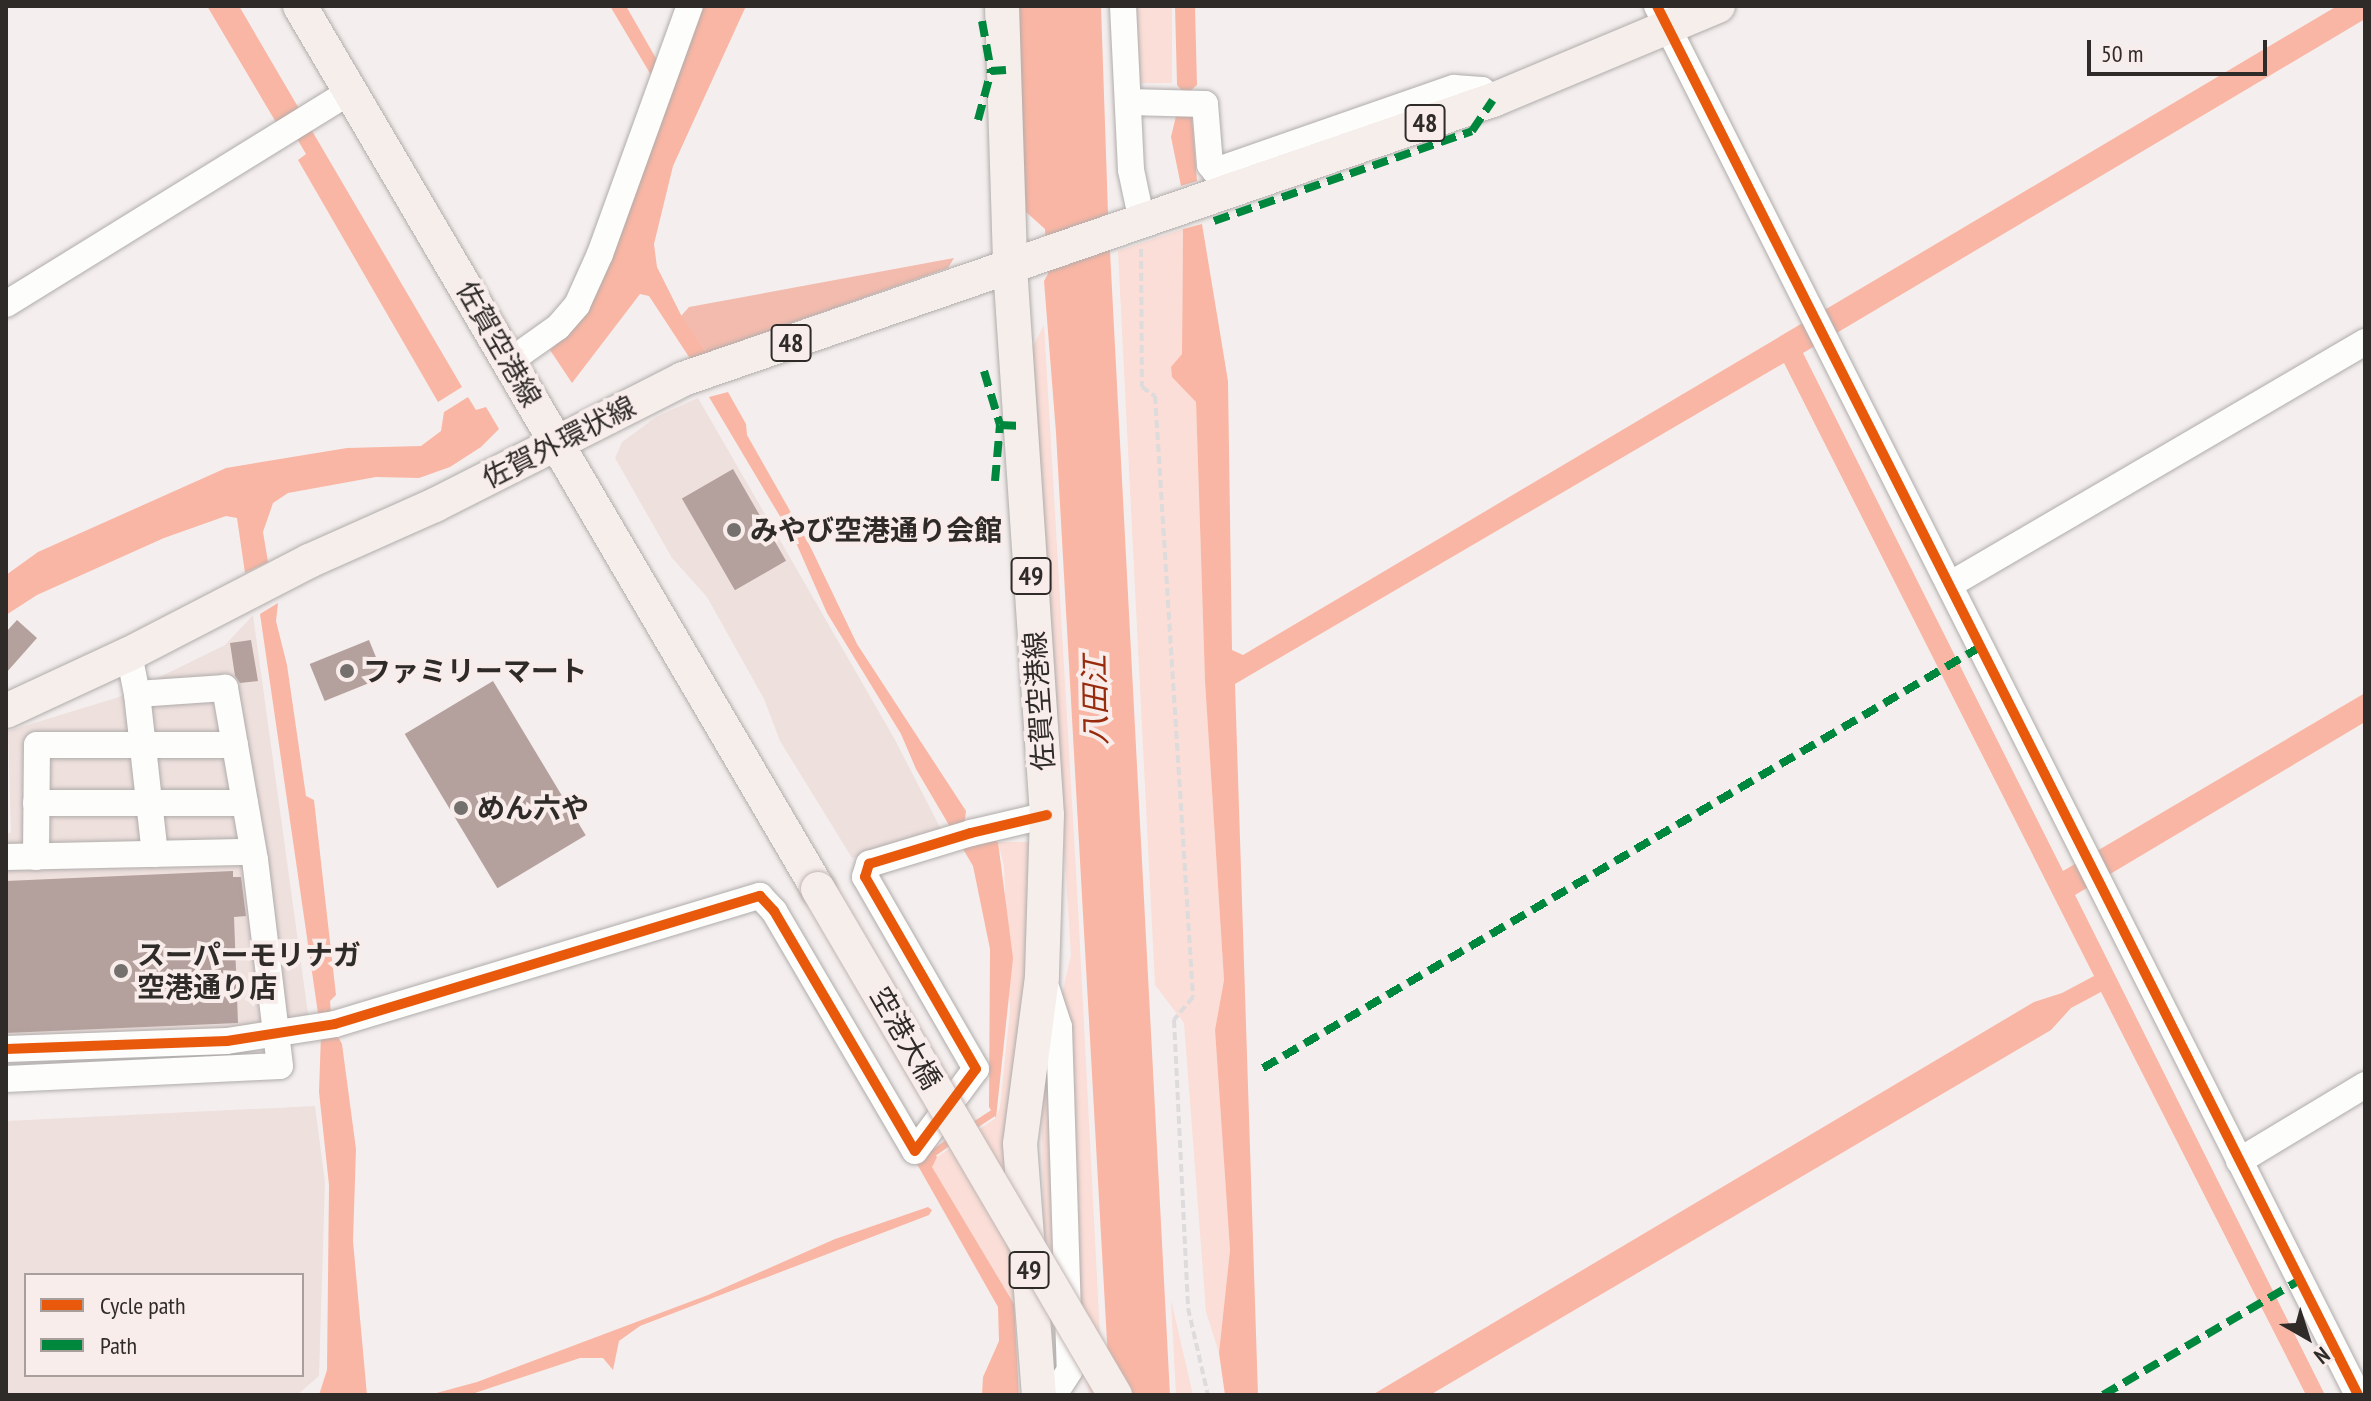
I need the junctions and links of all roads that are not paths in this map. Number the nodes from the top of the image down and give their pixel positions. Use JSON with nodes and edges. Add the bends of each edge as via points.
{"nodes":[{"id":1,"x":300,"y":6,"type":"edge"},
{"id":2,"x":690,"y":6,"type":"edge"},
{"id":3,"x":1002,"y":6,"type":"edge"},
{"id":4,"x":1123,"y":6,"type":"edge"},
{"id":5,"x":1718,"y":6,"type":"edge"},
{"id":6,"x":1662,"y":17,"type":"edge"},
{"id":7,"x":351,"y":91,"type":"junction"},
{"id":8,"x":1493,"y":100,"type":"junction"},
{"id":9,"x":1128,"y":102,"type":"junction"},
{"id":10,"x":1136,"y":223,"type":"junction"},
{"id":11,"x":1022,"y":263,"type":"junction"},
{"id":12,"x":6,"y":304,"type":"edge"},
{"id":13,"x":2365,"y":342,"type":"edge"},
{"id":14,"x":510,"y":361,"type":"junction"},
{"id":15,"x":555,"y":444,"type":"junction"},
{"id":16,"x":1951,"y":584,"type":"junction"},
{"id":17,"x":116,"y":660,"type":"junction"},
{"id":18,"x":137,"y":694,"type":"junction"},
{"id":19,"x":6,"y":711,"type":"edge"},
{"id":20,"x":142,"y":745,"type":"junction"},
{"id":21,"x":235,"y":745,"type":"junction"},
{"id":22,"x":36,"y":803,"type":"junction"},
{"id":23,"x":245,"y":803,"type":"junction"},
{"id":24,"x":149,"y":804,"type":"junction"},
{"id":25,"x":1047,"y":815,"type":"junction"},
{"id":26,"x":253,"y":852,"type":"junction"},
{"id":27,"x":155,"y":854,"type":"junction"},
{"id":28,"x":6,"y":857,"type":"edge"},
{"id":29,"x":36,"y":857,"type":"junction"},
{"id":30,"x":818,"y":889,"type":"joint"},
{"id":31,"x":1042,"y":977,"type":"junction"},
{"id":32,"x":277,"y":1034,"type":"junction"},
{"id":33,"x":6,"y":1049,"type":"edge"},
{"id":34,"x":6,"y":1079,"type":"edge"},
{"id":35,"x":2365,"y":1085,"type":"edge"},
{"id":36,"x":2239,"y":1161,"type":"junction"},
{"id":37,"x":1039,"y":1395,"type":"edge"},
{"id":38,"x":1054,"y":1395,"type":"edge"},
{"id":39,"x":1115,"y":1395,"type":"edge"},
{"id":40,"x":2358,"y":1395,"type":"edge"}],
"edges":[{"from":1,"to":7,"type":"main road","name":"佐賀空港線","number":"49"},
{"from":2,"to":14,"type":"street","via":[[577,305],[558,327]]},
{"from":3,"to":11,"type":"main road","name":"佐賀空港線","number":"49"},
{"from":4,"to":9,"type":"street"},
{"from":5,"to":6,"type":"main road","number":"48"},
{"from":6,"to":8,"type":"main road","number":"48"},
{"from":6,"to":16,"type":"street"},
{"from":7,"to":12,"type":"street"},
{"from":7,"to":14,"type":"main road","name":"佐賀空港線","number":"49"},
{"from":8,"to":9,"type":"street","via":[[1482,90],[1454,88],[1215,171],[1210,165],[1205,104]]},
{"from":8,"to":10,"type":"main road","number":"48"},
{"from":9,"to":10,"type":"street"},
{"from":10,"to":11,"type":"main road","number":"48"},
{"from":11,"to":15,"type":"main road","name":"佐賀外環状線","number":"48","via":[[683,379]]},
{"from":11,"to":25,"type":"main road","name":"佐賀空港線","number":"49"},
{"from":13,"to":16,"type":"street"},
{"from":14,"to":15,"type":"main road","name":"佐賀空港線","number":"49"},
{"from":15,"to":17,"type":"main road","name":"佐賀外環状線","number":"48"},
{"from":15,"to":30,"type":"main road","name":"佐賀空港線","number":"49"},
{"from":16,"to":36,"type":"street"},
{"from":17,"to":18,"type":"street"},
{"from":17,"to":19,"type":"main road","number":"48"},
{"from":18,"to":20,"type":"street"},
{"from":18,"to":21,"type":"street","via":[[225,688]]},
{"from":20,"to":21,"type":"street"},
{"from":20,"to":22,"type":"street","via":[[37,745]]},
{"from":20,"to":24,"type":"street"},
{"from":21,"to":23,"type":"street"},
{"from":22,"to":24,"type":"street"},
{"from":22,"to":29,"type":"street"},
{"from":23,"to":24,"type":"street"},
{"from":23,"to":26,"type":"street"},
{"from":24,"to":27,"type":"street"},
{"from":25,"to":31,"type":"main road","name":"佐賀空港線","number":"49"},
{"from":25,"to":32,"type":"street","via":[[869,864],[865,877],[976,1069],[915,1151],[774,911],[760,896],[326,1026]]},
{"from":26,"to":27,"type":"street"},
{"from":26,"to":32,"type":"street"},
{"from":27,"to":29,"type":"street"},
{"from":28,"to":29,"type":"street"},
{"from":30,"to":39,"type":"main road","name":"空港大橋","number":"49","bridge":true},
{"from":31,"to":37,"type":"main road","name":"佐賀空港線","number":"49","via":[[1020,1144]]},
{"from":31,"to":38,"type":"street","via":[[1059,1027],[1070,1370]]},
{"from":32,"to":33,"type":"street","via":[[227,1041]]},
{"from":32,"to":34,"type":"street","via":[[280,1066]]},
{"from":35,"to":36,"type":"street"},
{"from":36,"to":40,"type":"street"}]}
